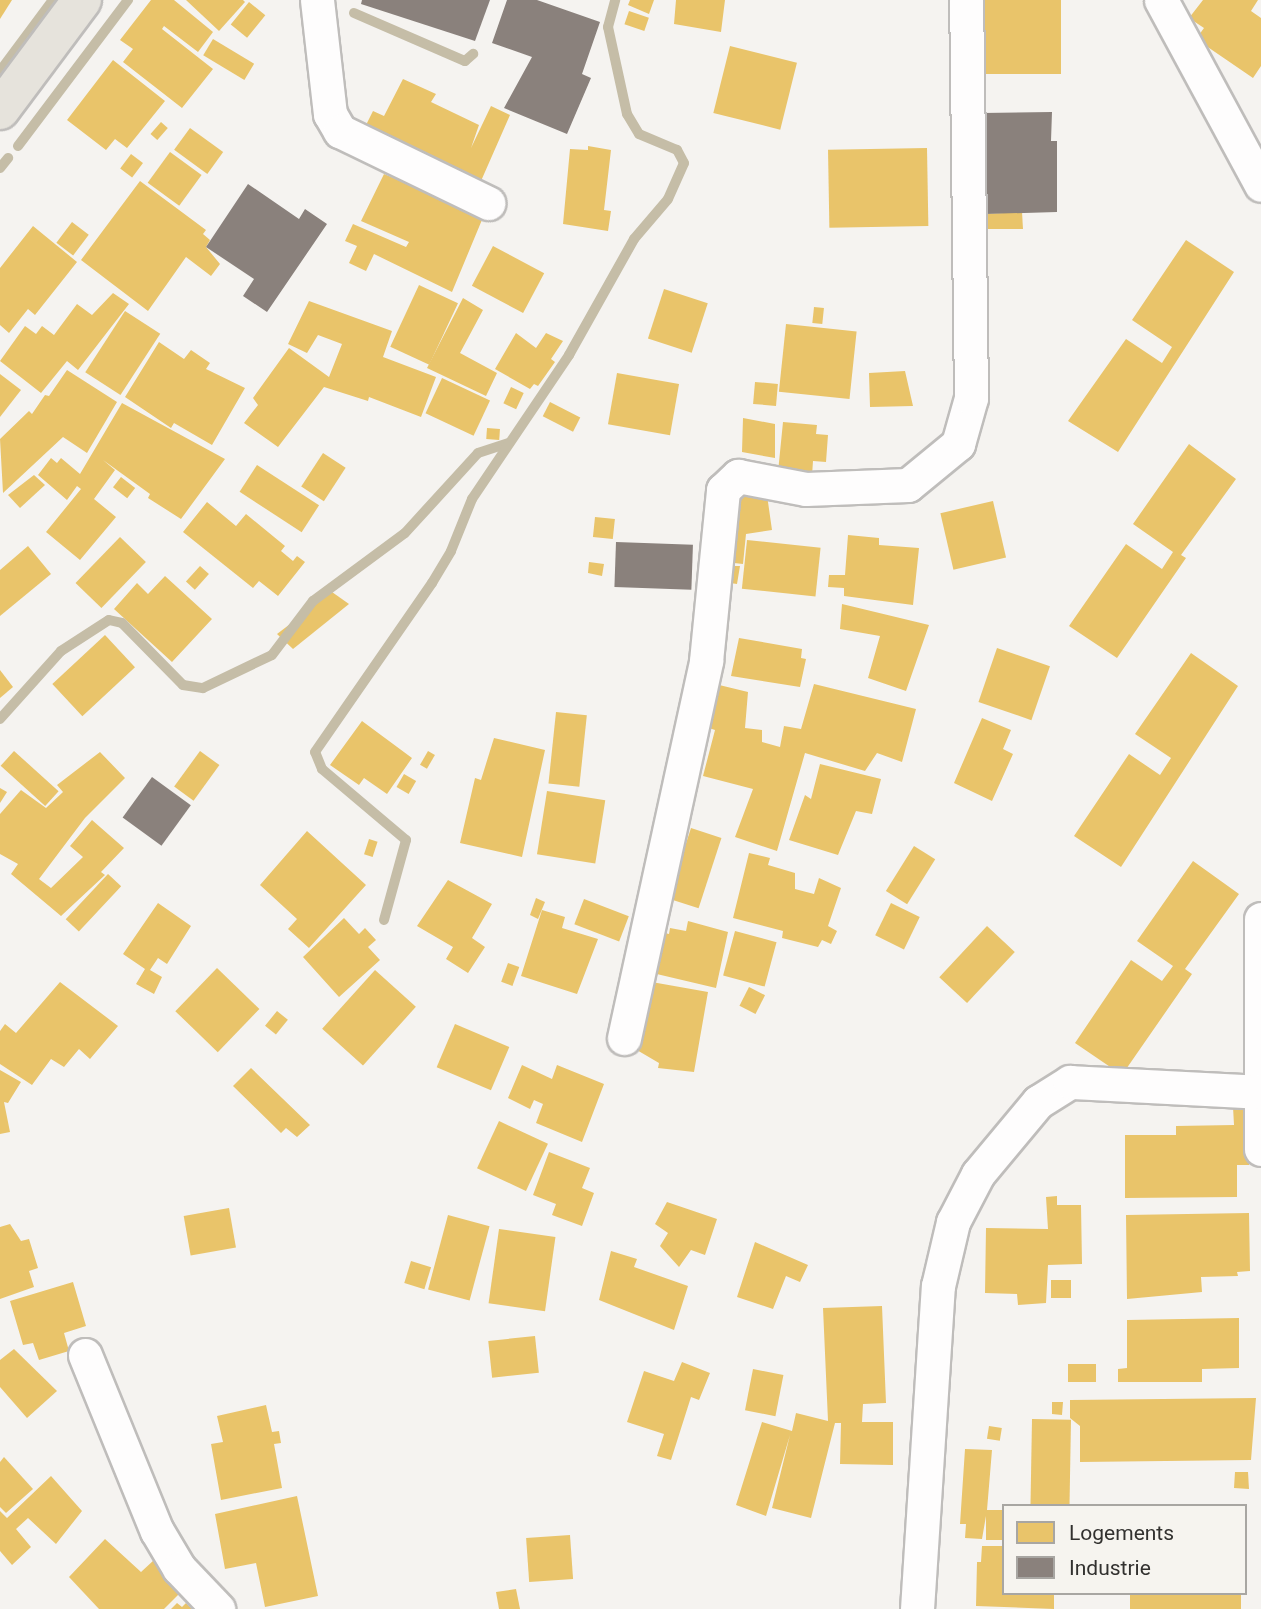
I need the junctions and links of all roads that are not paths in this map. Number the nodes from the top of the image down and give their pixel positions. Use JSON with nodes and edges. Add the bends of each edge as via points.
{"nodes":[{"id":1,"x":82,"y":0,"type":"edge"},
{"id":2,"x":317,"y":0,"type":"edge"},
{"id":3,"x":966,"y":0,"type":"edge"},
{"id":4,"x":1161,"y":0,"type":"edge"},
{"id":5,"x":0,"y":110,"type":"edge"},
{"id":6,"x":1261,"y":185,"type":"edge"},
{"id":7,"x":488,"y":203,"type":"dead end"},
{"id":8,"x":1261,"y":919,"type":"edge"},
{"id":9,"x":624,"y":1038,"type":"dead end"},
{"id":10,"x":1260,"y":1092,"type":"edge"},
{"id":11,"x":1261,"y":1149,"type":"edge"},
{"id":12,"x":85,"y":1355,"type":"dead end"},
{"id":13,"x":218,"y":1609,"type":"edge"},
{"id":14,"x":917,"y":1609,"type":"edge"}],
"edges":[{"from":1,"to":5,"type":"main road"},
{"from":2,"to":7,"type":"street","via":[[330,114],[340,131]]},
{"from":3,"to":9,"type":"street","via":[[971,398],[958,444],[908,485],[806,489],[738,477],[723,490],[706,661]]},
{"from":4,"to":6,"type":"street"},
{"from":8,"to":10,"type":"street"},
{"from":10,"to":11,"type":"street"},
{"from":10,"to":14,"type":"street","via":[[1070,1082],[1030,1110],[978,1174],[953,1222],[938,1286]]},
{"from":12,"to":13,"type":"street","via":[[157,1531],[179,1567]]}]}
